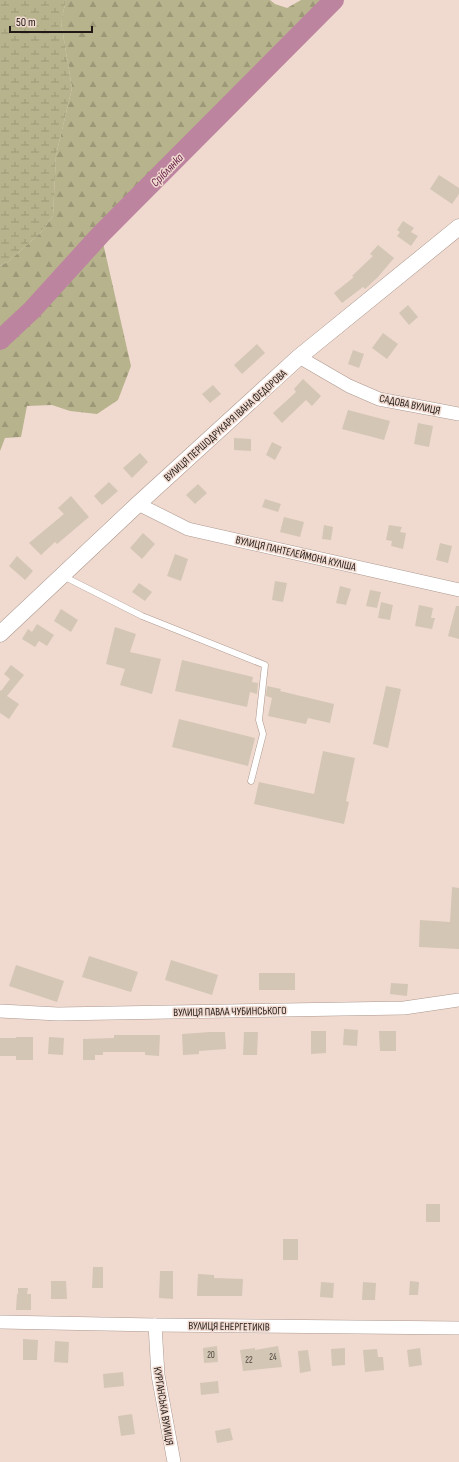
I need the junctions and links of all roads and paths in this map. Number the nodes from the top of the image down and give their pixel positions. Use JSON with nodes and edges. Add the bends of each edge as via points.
{"nodes":[{"id":1,"x":459,"y":227,"type":"edge"},
{"id":2,"x":299,"y":357,"type":"junction"},
{"id":3,"x":459,"y":414,"type":"edge"},
{"id":4,"x":138,"y":504,"type":"junction"},
{"id":5,"x":62,"y":576,"type":"junction"},
{"id":6,"x":459,"y":590,"type":"edge"},
{"id":7,"x":0,"y":634,"type":"edge"},
{"id":8,"x":251,"y":781,"type":"dead end"},
{"id":9,"x":459,"y":1000,"type":"edge"},
{"id":10,"x":0,"y":1011,"type":"edge"},
{"id":11,"x":0,"y":1322,"type":"edge"},
{"id":12,"x":155,"y":1325,"type":"junction"},
{"id":13,"x":459,"y":1328,"type":"edge"},
{"id":14,"x":174,"y":1462,"type":"edge"}],
"edges":[{"from":1,"to":2,"type":"street","name":"ВУЛИЦЯ ПЕРШОДРУКАРЯ ІВАНА ФЕДОРОВА"},
{"from":2,"to":3,"type":"street","name":"САДОВА ВУЛИЦЯ","via":[[349,386],[379,399]]},
{"from":2,"to":4,"type":"street","name":"ВУЛИЦЯ ПЕРШОДРУКАРЯ ІВАНА ФЕДОРОВА"},
{"from":4,"to":5,"type":"street","name":"ВУЛИЦЯ ПЕРШОДРУКАРЯ ІВАНА ФЕДОРОВА"},
{"from":4,"to":6,"type":"street","name":"ВУЛИЦЯ ПАНТЕЛЕЙМОНА КУЛІША","via":[[188,529]]},
{"from":5,"to":7,"type":"street","name":"ВУЛИЦЯ ПЕРШОДРУКАРЯ ІВАНА ФЕДОРОВА"},
{"from":5,"to":8,"type":"lane","via":[[142,616],[266,665],[260,720],[262,734]]},
{"from":9,"to":10,"type":"street","name":"ВУЛИЦЯ ПАВЛА ЧУБИНСЬКОГО","via":[[396,1008],[58,1014]]},
{"from":11,"to":12,"type":"street","name":"ВУЛИЦЯ ЕНЕРГЕТИКІВ"},
{"from":12,"to":13,"type":"street","name":"ВУЛИЦЯ ЕНЕРГЕТИКІВ"},
{"from":12,"to":14,"type":"street","name":"КУРГАНСЬКА ВУЛИЦЯ","via":[[158,1375]]}]}
